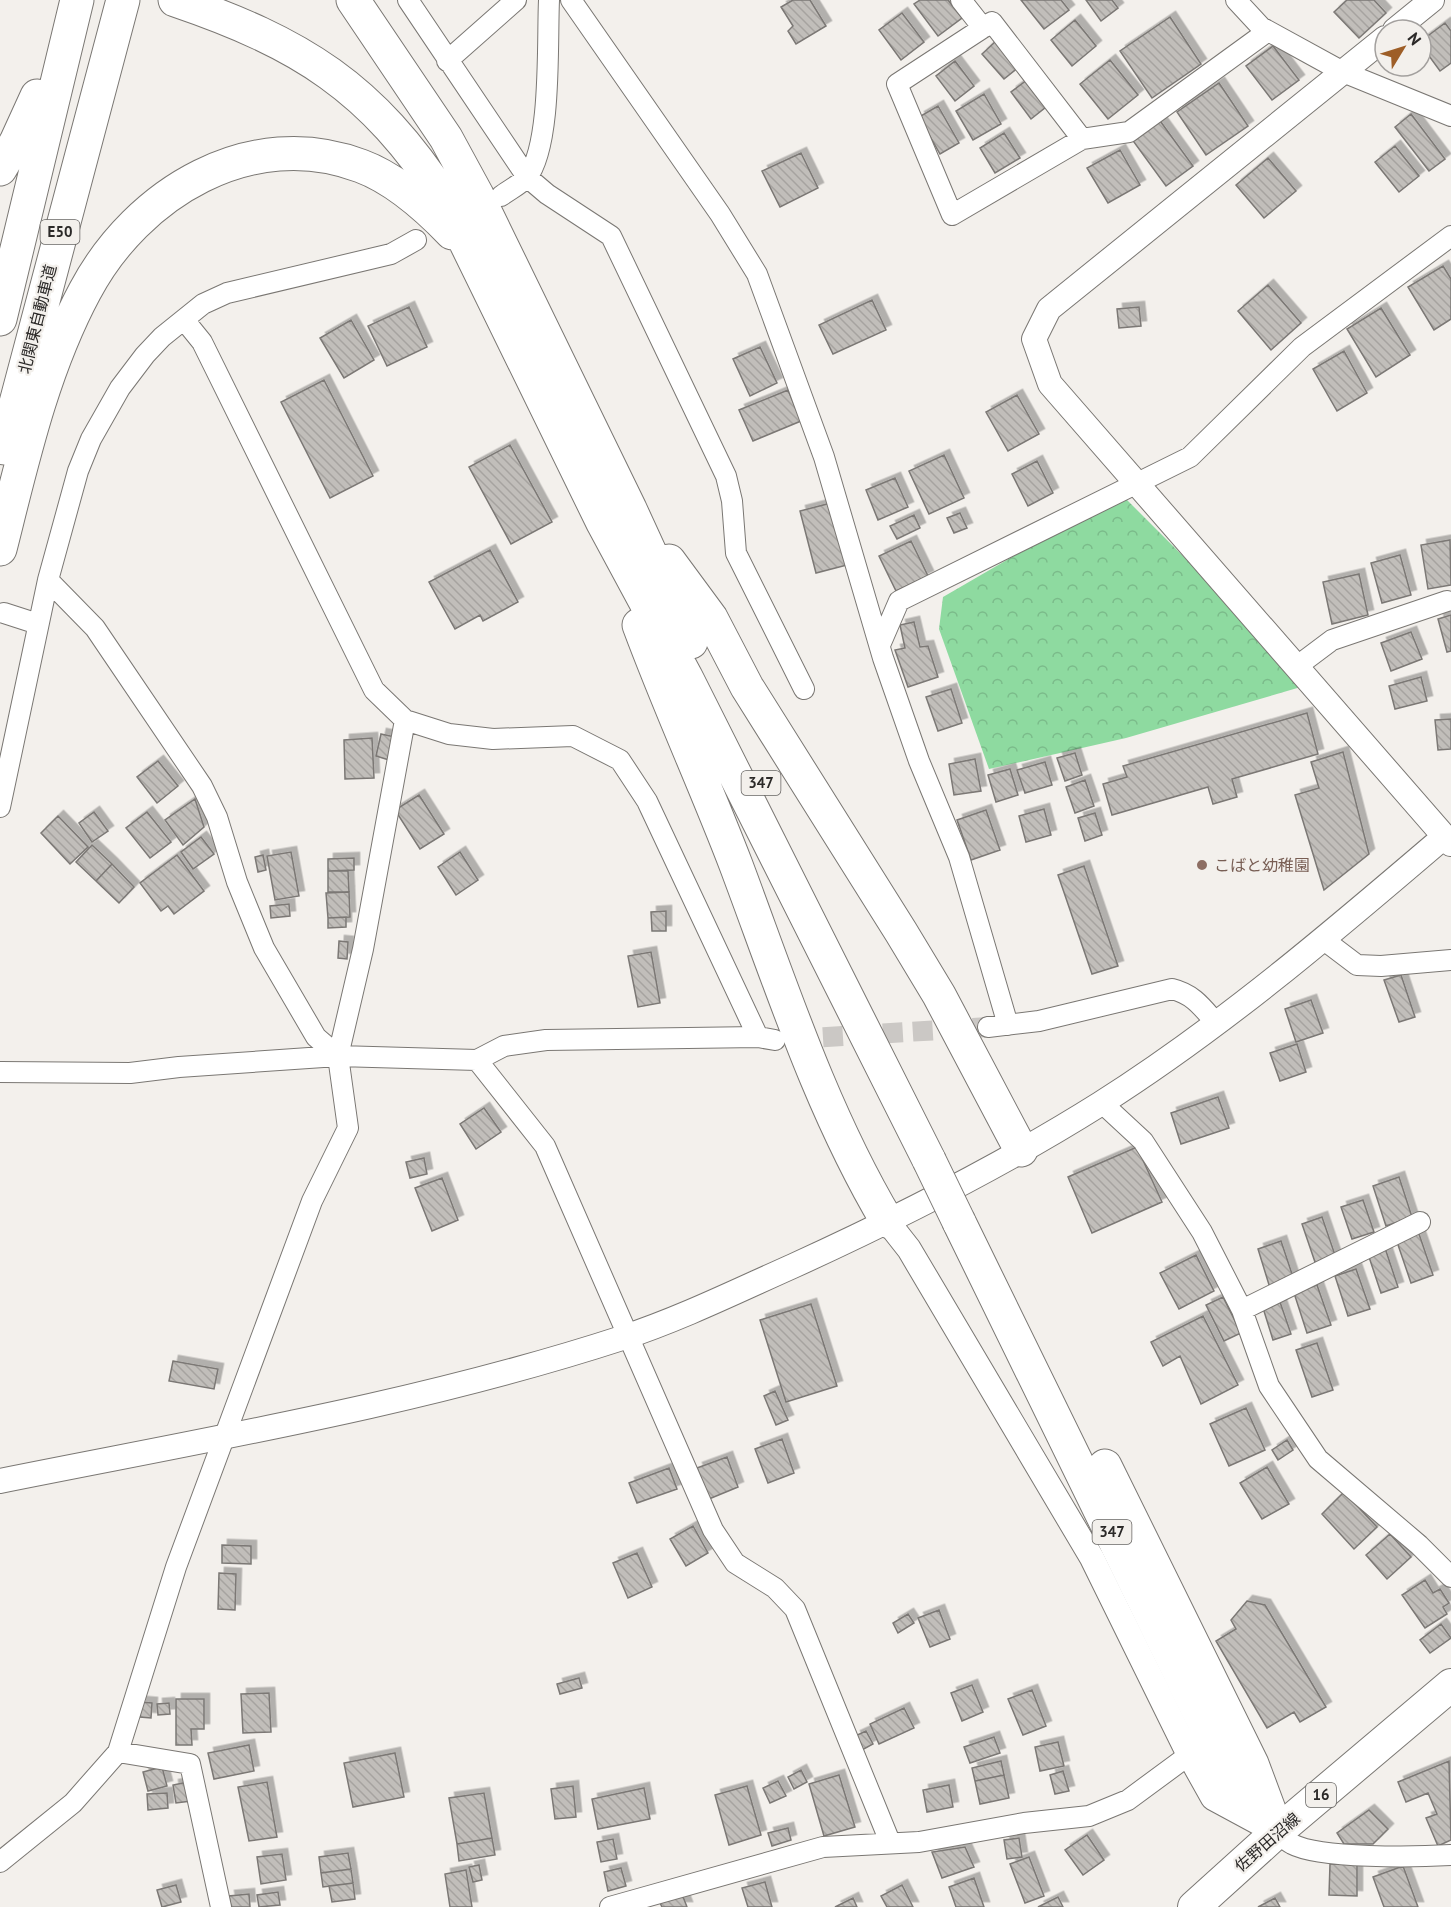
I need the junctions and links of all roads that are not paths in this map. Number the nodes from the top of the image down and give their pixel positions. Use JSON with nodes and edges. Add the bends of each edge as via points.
{"nodes":[{"id":1,"x":62,"y":0,"type":"edge"},
{"id":2,"x":77,"y":0,"type":"edge"},
{"id":3,"x":123,"y":0,"type":"edge"},
{"id":4,"x":175,"y":0,"type":"edge"},
{"id":5,"x":235,"y":0,"type":"edge"},
{"id":6,"x":353,"y":0,"type":"edge"},
{"id":7,"x":408,"y":0,"type":"edge"},
{"id":8,"x":516,"y":0,"type":"edge"},
{"id":9,"x":549,"y":0,"type":"edge"},
{"id":10,"x":571,"y":0,"type":"edge"},
{"id":11,"x":962,"y":0,"type":"edge"},
{"id":12,"x":1236,"y":0,"type":"edge"},
{"id":13,"x":1432,"y":0,"type":"edge"},
{"id":14,"x":1410,"y":18,"type":"edge"},
{"id":15,"x":983,"y":28,"type":"junction"},
{"id":16,"x":1268,"y":31,"type":"junction"},
{"id":17,"x":1373,"y":48,"type":"edge"},
{"id":18,"x":447,"y":61,"type":"junction"},
{"id":19,"x":1343,"y":72,"type":"junction"},
{"id":20,"x":1451,"y":116,"type":"edge"},
{"id":21,"x":1082,"y":139,"type":"junction"},
{"id":22,"x":0,"y":169,"type":"edge"},
{"id":23,"x":527,"y":177,"type":"junction"},
{"id":24,"x":489,"y":196,"type":"junction"},
{"id":25,"x":1451,"y":236,"type":"edge"},
{"id":26,"x":416,"y":240,"type":"dead end"},
{"id":27,"x":481,"y":270,"type":"junction"},
{"id":28,"x":0,"y":319,"type":"edge"},
{"id":29,"x":185,"y":321,"type":"junction"},
{"id":30,"x":569,"y":418,"type":"junction"},
{"id":31,"x":0,"y":464,"type":"edge"},
{"id":32,"x":1134,"y":483,"type":"junction"},
{"id":33,"x":616,"y":516,"type":"junction"},
{"id":34,"x":0,"y":549,"type":"edge"},
{"id":35,"x":48,"y":580,"type":"junction"},
{"id":36,"x":1447,"y":601,"type":"dead end"},
{"id":37,"x":4,"y":613,"type":"dead end"},
{"id":38,"x":38,"y":624,"type":"junction"},
{"id":39,"x":880,"y":645,"type":"junction"},
{"id":40,"x":1296,"y":667,"type":"junction"},
{"id":41,"x":804,"y":689,"type":"dead end"},
{"id":42,"x":405,"y":720,"type":"junction"},
{"id":43,"x":0,"y":807,"type":"edge"},
{"id":44,"x":1448,"y":840,"type":"edge"},
{"id":45,"x":1324,"y":940,"type":"junction"},
{"id":46,"x":1451,"y":960,"type":"edge"},
{"id":47,"x":1216,"y":1023,"type":"junction"},
{"id":48,"x":1008,"y":1024,"type":"junction"},
{"id":49,"x":988,"y":1027,"type":"tunnel mouth"},
{"id":50,"x":338,"y":1056,"type":"junction"},
{"id":51,"x":477,"y":1059,"type":"junction"},
{"id":52,"x":0,"y":1072,"type":"edge"},
{"id":53,"x":1102,"y":1103,"type":"junction"},
{"id":54,"x":1021,"y":1150,"type":"junction"},
{"id":55,"x":887,"y":1221,"type":"junction"},
{"id":56,"x":1420,"y":1222,"type":"dead end"},
{"id":57,"x":1242,"y":1310,"type":"junction"},
{"id":58,"x":627,"y":1337,"type":"junction"},
{"id":59,"x":225,"y":1436,"type":"junction"},
{"id":60,"x":0,"y":1481,"type":"edge"},
{"id":61,"x":1451,"y":1577,"type":"edge"},
{"id":62,"x":1451,"y":1685,"type":"edge"},
{"id":63,"x":118,"y":1752,"type":"junction"},
{"id":64,"x":1189,"y":1755,"type":"junction"},
{"id":65,"x":1277,"y":1832,"type":"junction"},
{"id":66,"x":890,"y":1842,"type":"junction"},
{"id":67,"x":1451,"y":1855,"type":"edge"},
{"id":68,"x":0,"y":1862,"type":"edge"},
{"id":69,"x":221,"y":1907,"type":"edge"},
{"id":70,"x":610,"y":1907,"type":"edge"},
{"id":71,"x":1194,"y":1907,"type":"edge"}],
"edges":[{"from":1,"to":22,"type":"highway","via":[[44,78]]},
{"from":2,"to":28,"type":"highway","number":"E50"},
{"from":3,"to":31,"type":"highway","name":"北関東自動車道","number":"E50"},
{"from":4,"to":27,"type":"highway","via":[[273,38],[350,87],[418,158]]},
{"from":5,"to":24,"type":"highway","via":[[290,24],[361,69]]},
{"from":6,"to":24,"type":"highway"},
{"from":7,"to":18,"type":"street"},
{"from":8,"to":18,"type":"street"},
{"from":9,"to":23,"type":"street","via":[[545,100],[538,154]]},
{"from":10,"to":39,"type":"street","via":[[720,214],[757,274],[824,457]]},
{"from":11,"to":15,"type":"street"},
{"from":12,"to":16,"type":"street"},
{"from":13,"to":14,"type":"street"},
{"from":15,"to":21,"type":"street","via":[[992,21]]},
{"from":15,"to":21,"type":"street","via":[[897,84],[952,215]]},
{"from":16,"to":19,"type":"street"},
{"from":16,"to":21,"type":"street","via":[[1129,132]]},
{"from":17,"to":19,"type":"street"},
{"from":18,"to":23,"type":"street"},
{"from":19,"to":20,"type":"street"},
{"from":19,"to":32,"type":"street","via":[[1049,309],[1035,339],[1050,384]]},
{"from":23,"to":24,"type":"street"},
{"from":23,"to":41,"type":"street","via":[[611,236],[621,253],[726,476],[736,553]]},
{"from":24,"to":30,"type":"highway"},
{"from":25,"to":32,"type":"street","via":[[1302,347],[1190,457]]},
{"from":26,"to":29,"type":"street","via":[[391,254],[227,293],[204,304]]},
{"from":27,"to":30,"type":"highway"},
{"from":27,"to":34,"type":"highway","via":[[458,239],[414,199],[389,180],[340,159],[303,153],[256,155],[186,183],[134,224],[86,288],[48,374]]},
{"from":29,"to":35,"type":"street","via":[[145,355],[120,388],[91,439],[78,471]]},
{"from":29,"to":42,"type":"street","via":[[202,342],[374,690]]},
{"from":30,"to":33,"type":"highway","number":"347"},
{"from":32,"to":39,"type":"street","via":[[899,601]]},
{"from":32,"to":40,"type":"street"},
{"from":33,"to":54,"type":"highway","via":[[711,618],[747,687],[939,995]]},
{"from":33,"to":55,"type":"highway","via":[[662,687],[693,755],[821,1088]]},
{"from":33,"to":65,"type":"highway","number":"347","via":[[684,629],[968,1218],[1252,1764]]},
{"from":35,"to":38,"type":"street"},
{"from":35,"to":50,"type":"street","via":[[95,628],[202,786],[264,948],[316,1038]]},
{"from":36,"to":40,"type":"street","via":[[1332,640]]},
{"from":37,"to":38,"type":"street"},
{"from":38,"to":43,"type":"street"},
{"from":39,"to":48,"type":"street","via":[[919,760],[959,857]]},
{"from":40,"to":44,"type":"street"},
{"from":42,"to":50,"type":"street","via":[[363,949]]},
{"from":42,"to":51,"type":"street","via":[[449,734],[493,739],[573,736],[620,760],[647,801],[766,1039],[546,1040],[504,1046]]},
{"from":44,"to":45,"type":"street"},
{"from":45,"to":46,"type":"street","via":[[1357,965]]},
{"from":45,"to":47,"type":"street"},
{"from":47,"to":48,"type":"street","via":[[1197,1001],[1172,989],[1039,1021]]},
{"from":47,"to":53,"type":"street"},
{"from":48,"to":49,"type":"street"},
{"from":50,"to":51,"type":"street"},
{"from":50,"to":52,"type":"street","via":[[130,1073]]},
{"from":50,"to":59,"type":"street","via":[[348,1128],[312,1200]]},
{"from":51,"to":58,"type":"street","via":[[545,1146]]},
{"from":53,"to":54,"type":"street"},
{"from":53,"to":57,"type":"street","via":[[1143,1141],[1202,1232]]},
{"from":54,"to":55,"type":"street"},
{"from":55,"to":58,"type":"street"},
{"from":55,"to":64,"type":"street","via":[[909,1249],[1064,1506]]},
{"from":56,"to":57,"type":"street"},
{"from":57,"to":61,"type":"street","via":[[1269,1386],[1318,1459]]},
{"from":58,"to":59,"type":"street","via":[[432,1394]]},
{"from":58,"to":66,"type":"street","via":[[713,1530],[735,1563],[775,1588],[795,1609]]},
{"from":59,"to":60,"type":"street"},
{"from":59,"to":63,"type":"street","via":[[176,1567]]},
{"from":62,"to":65,"type":"main road","name":"佐野田沼線","number":"16"},
{"from":63,"to":68,"type":"street","via":[[73,1803]]},
{"from":63,"to":69,"type":"street","via":[[190,1764]]},
{"from":64,"to":65,"type":"street","via":[[1213,1798]]},
{"from":64,"to":66,"type":"street","via":[[1128,1800],[1089,1816],[919,1842]]},
{"from":65,"to":67,"type":"street","via":[[1292,1844],[1317,1850],[1386,1857]]},
{"from":65,"to":71,"type":"main road","name":"佐野田沼線","number":"16"},
{"from":66,"to":70,"type":"street","via":[[823,1848]]}]}
